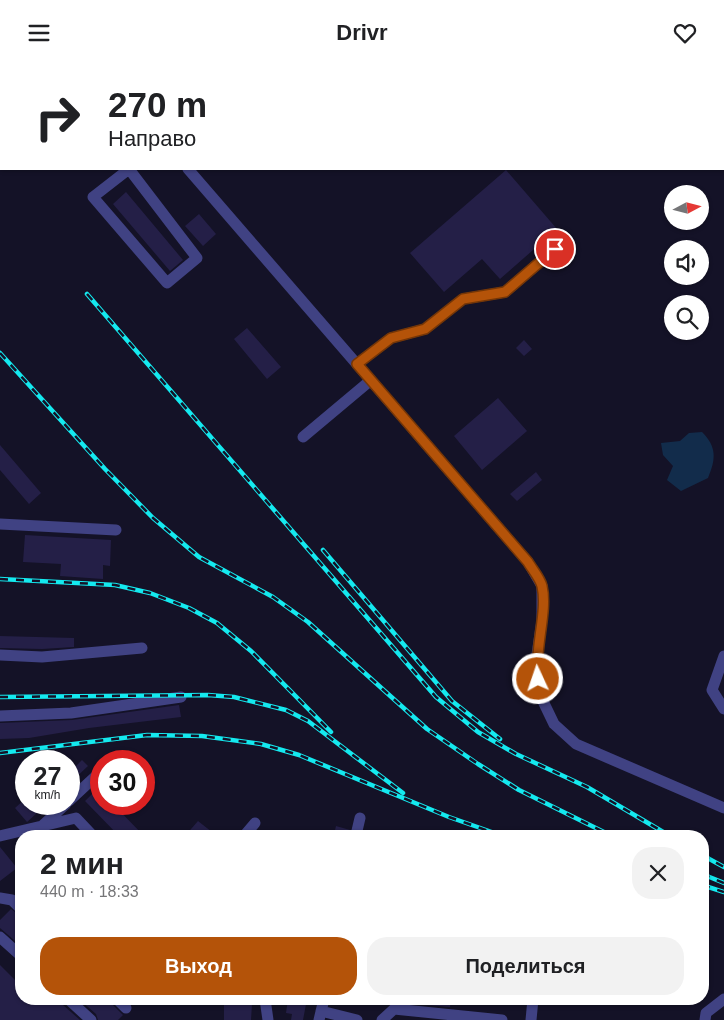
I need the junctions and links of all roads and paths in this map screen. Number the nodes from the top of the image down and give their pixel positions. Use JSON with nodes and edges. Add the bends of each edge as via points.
{"nodes":[{"id":1,"x":128,"y":170,"type":"edge"},
{"id":2,"x":130,"y":170,"type":"edge"},
{"id":3,"x":189,"y":170,"type":"edge"},
{"id":4,"x":555,"y":249,"type":"dead end"},
{"id":5,"x":357,"y":364,"type":"junction"},
{"id":6,"x":371,"y":379,"type":"junction"},
{"id":7,"x":302,"y":437,"type":"dead end"},
{"id":8,"x":0,"y":524,"type":"edge"},
{"id":9,"x":116,"y":530,"type":"dead end"},
{"id":10,"x":142,"y":648,"type":"dead end"},
{"id":11,"x":0,"y":655,"type":"edge"},
{"id":12,"x":724,"y":656,"type":"edge"},
{"id":13,"x":181,"y":697,"type":"dead end"},
{"id":14,"x":724,"y":709,"type":"edge"},
{"id":15,"x":0,"y":716,"type":"edge"},
{"id":16,"x":90,"y":782,"type":"edge"},
{"id":17,"x":80,"y":791,"type":"edge"},
{"id":18,"x":724,"y":808,"type":"edge"},
{"id":19,"x":54,"y":815,"type":"edge"},
{"id":20,"x":360,"y":818,"type":"dead end"},
{"id":21,"x":256,"y":823,"type":"dead end"},
{"id":22,"x":42,"y":826,"type":"junction"},
{"id":23,"x":25,"y":830,"type":"edge"},
{"id":24,"x":87,"y":830,"type":"edge"},
{"id":25,"x":250,"y":830,"type":"edge"},
{"id":26,"x":357,"y":830,"type":"edge"},
{"id":27,"x":15,"y":832,"type":"edge"},
{"id":28,"x":0,"y":836,"type":"edge"},
{"id":29,"x":0,"y":898,"type":"edge"},
{"id":30,"x":15,"y":903,"type":"edge"},
{"id":31,"x":0,"y":937,"type":"edge"},
{"id":32,"x":15,"y":951,"type":"edge"},
{"id":33,"x":724,"y":999,"type":"edge"},
{"id":34,"x":75,"y":1005,"type":"edge"},
{"id":35,"x":123,"y":1005,"type":"edge"},
{"id":36,"x":266,"y":1005,"type":"edge"},
{"id":37,"x":532,"y":1005,"type":"edge"},
{"id":38,"x":126,"y":1008,"type":"dead end"},
{"id":39,"x":320,"y":1016,"type":"edge"},
{"id":40,"x":91,"y":1020,"type":"edge"},
{"id":41,"x":268,"y":1020,"type":"edge"},
{"id":42,"x":356,"y":1020,"type":"edge"},
{"id":43,"x":382,"y":1020,"type":"edge"},
{"id":44,"x":502,"y":1020,"type":"edge"},
{"id":45,"x":531,"y":1020,"type":"edge"},
{"id":46,"x":705,"y":1020,"type":"edge"}],
"edges":[{"from":1,"to":2,"type":"street","via":[[93,197],[167,283],[197,258]]},
{"from":3,"to":5,"type":"street"},
{"from":4,"to":5,"type":"street","via":[[505,292],[463,299],[425,329],[391,338]]},
{"from":5,"to":6,"type":"street"},
{"from":6,"to":7,"type":"street"},
{"from":6,"to":18,"type":"street","via":[[528,562],[542,586],[542,620],[536,661],[541,697],[554,724],[576,744]]},
{"from":8,"to":9,"type":"street"},
{"from":10,"to":11,"type":"street","via":[[42,657]]},
{"from":12,"to":14,"type":"street","via":[[712,690]]},
{"from":13,"to":15,"type":"street","via":[[71,713]]},
{"from":16,"to":17,"type":"street"},
{"from":19,"to":22,"type":"street"},
{"from":20,"to":26,"type":"street"},
{"from":21,"to":25,"type":"street"},
{"from":22,"to":23,"type":"street"},
{"from":22,"to":24,"type":"street","via":[[76,818]]},
{"from":27,"to":28,"type":"street"},
{"from":29,"to":30,"type":"street"},
{"from":31,"to":32,"type":"street"},
{"from":33,"to":46,"type":"street","via":[[706,1013]]},
{"from":34,"to":40,"type":"street"},
{"from":35,"to":38,"type":"street"},
{"from":36,"to":41,"type":"street"},
{"from":37,"to":45,"type":"street"},
{"from":39,"to":42,"type":"street"},
{"from":43,"to":44,"type":"street","via":[[394,1009]]}]}
